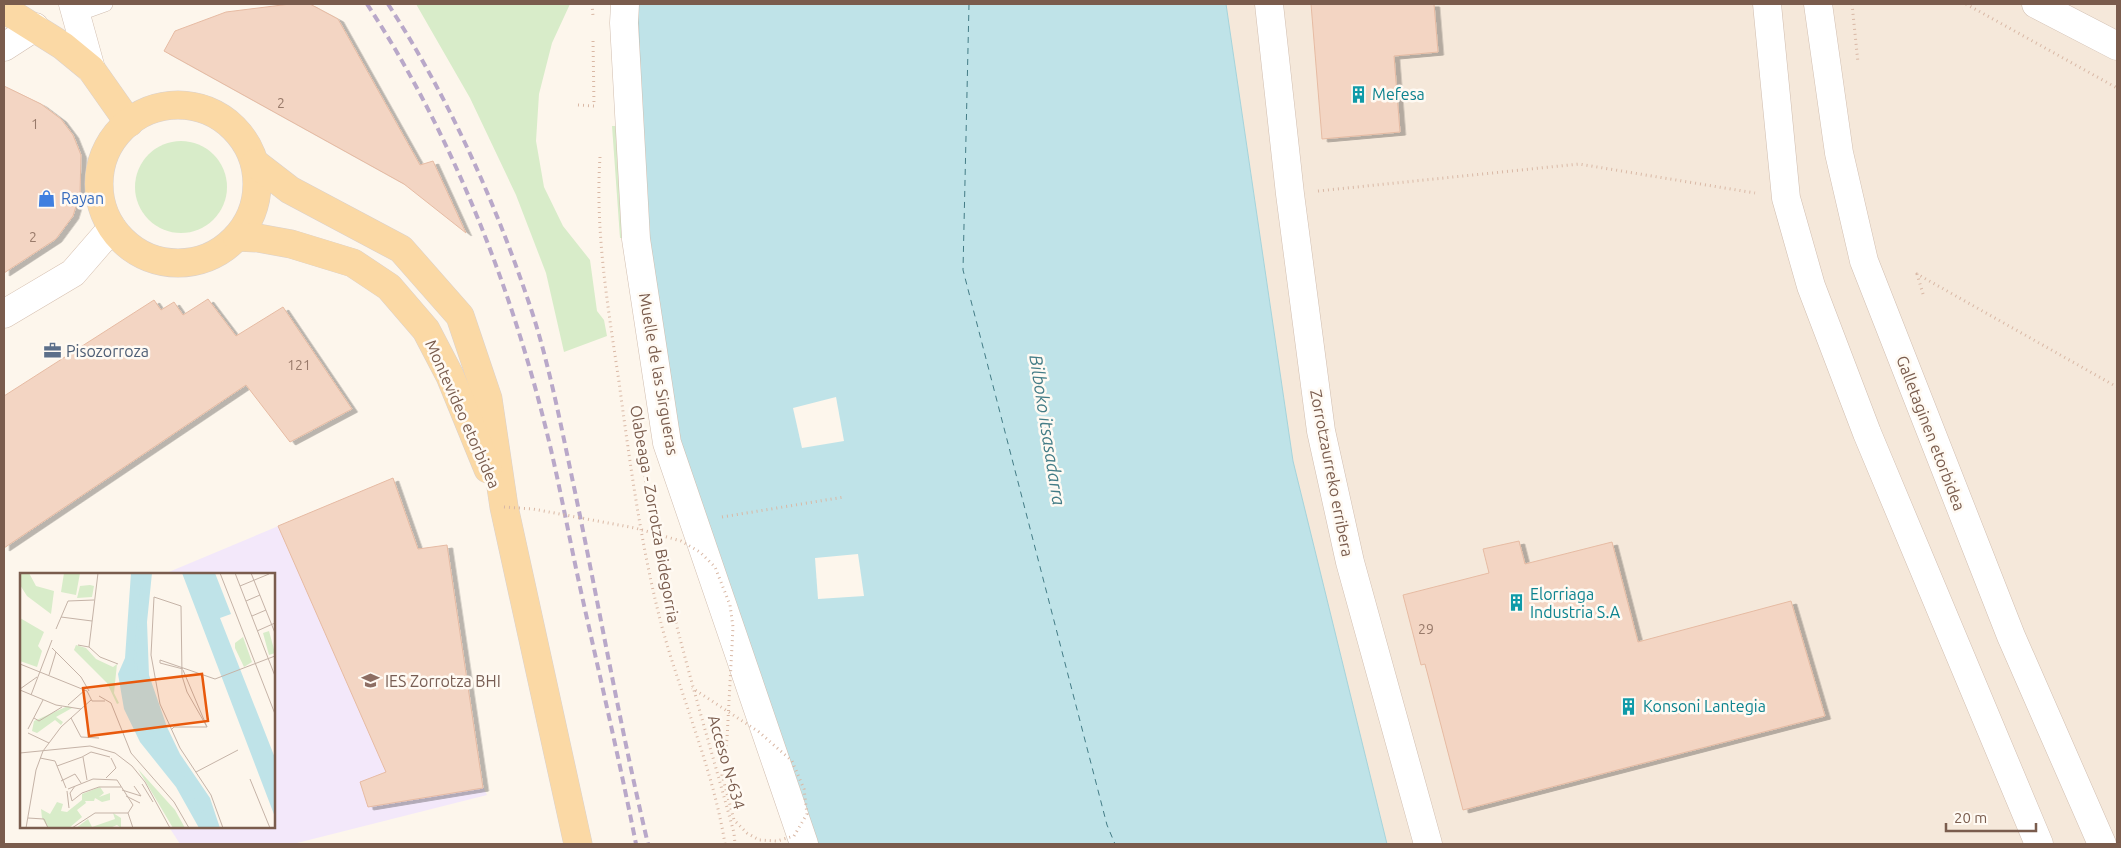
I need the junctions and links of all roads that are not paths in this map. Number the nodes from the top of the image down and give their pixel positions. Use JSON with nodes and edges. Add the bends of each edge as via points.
{"nodes":[{"id":1,"x":105,"y":4,"type":"edge"},
{"id":2,"x":624,"y":4,"type":"edge"},
{"id":3,"x":1269,"y":4,"type":"edge"},
{"id":4,"x":1766,"y":4,"type":"edge"},
{"id":5,"x":1818,"y":4,"type":"edge"},
{"id":6,"x":2036,"y":4,"type":"edge"},
{"id":7,"x":4,"y":9,"type":"edge"},
{"id":8,"x":75,"y":9,"type":"edge"},
{"id":9,"x":35,"y":27,"type":"junction"},
{"id":10,"x":2117,"y":46,"type":"edge"},
{"id":11,"x":4,"y":47,"type":"edge"},
{"id":12,"x":91,"y":69,"type":"junction"},
{"id":13,"x":128,"y":123,"type":"junction"},
{"id":14,"x":255,"y":163,"type":"junction"},
{"id":15,"x":112,"y":228,"type":"junction"},
{"id":16,"x":237,"y":237,"type":"junction"},
{"id":17,"x":4,"y":314,"type":"edge"},
{"id":18,"x":504,"y":507,"type":"junction"},
{"id":19,"x":578,"y":844,"type":"edge"},
{"id":20,"x":804,"y":844,"type":"edge"},
{"id":21,"x":1428,"y":844,"type":"edge"},
{"id":22,"x":2039,"y":844,"type":"edge"},
{"id":23,"x":2102,"y":844,"type":"edge"}],
"edges":[{"from":1,"to":8,"type":"lane"},
{"from":2,"to":20,"type":"street","name":"Muelle de las Sirgueras","via":[[636,240],[667,443]]},
{"from":3,"to":21,"type":"street","name":"Zorrotzaurreko erribera","via":[[1320,431],[1350,562]]},
{"from":4,"to":22,"type":"street","via":[[1786,198],[1811,286],[1867,433]]},
{"from":5,"to":23,"type":"street","name":"Galletaginen etorbidea","via":[[1839,153],[1864,261],[2011,636]]},
{"from":6,"to":10,"type":"street"},
{"from":7,"to":9,"type":"main road"},
{"from":8,"to":12,"type":"street"},
{"from":9,"to":11,"type":"street"},
{"from":9,"to":12,"type":"main road"},
{"from":12,"to":13,"type":"main road"},
{"from":13,"to":14,"type":"main road","via":[[151,110],[177,105],[202,109],[226,121],[244,139]]},
{"from":13,"to":15,"type":"main road","via":[[113,140],[102,161],[99,184],[102,207]]},
{"from":14,"to":16,"type":"main road","via":[[258,188],[251,214]]},
{"from":14,"to":18,"type":"main road","name":"Montevideo etorbidea","via":[[290,190],[401,249],[460,316],[488,399]]},
{"from":15,"to":16,"type":"main road","via":[[129,246],[150,258],[174,264],[198,261],[221,251]]},
{"from":15,"to":17,"type":"street","via":[[73,273]]},
{"from":16,"to":18,"type":"main road","name":"Montevideo etorbidea","via":[[291,244],[353,264],[389,287],[426,330],[450,376]]},
{"from":18,"to":19,"type":"main road","name":"Montevideo etorbidea"}]}
